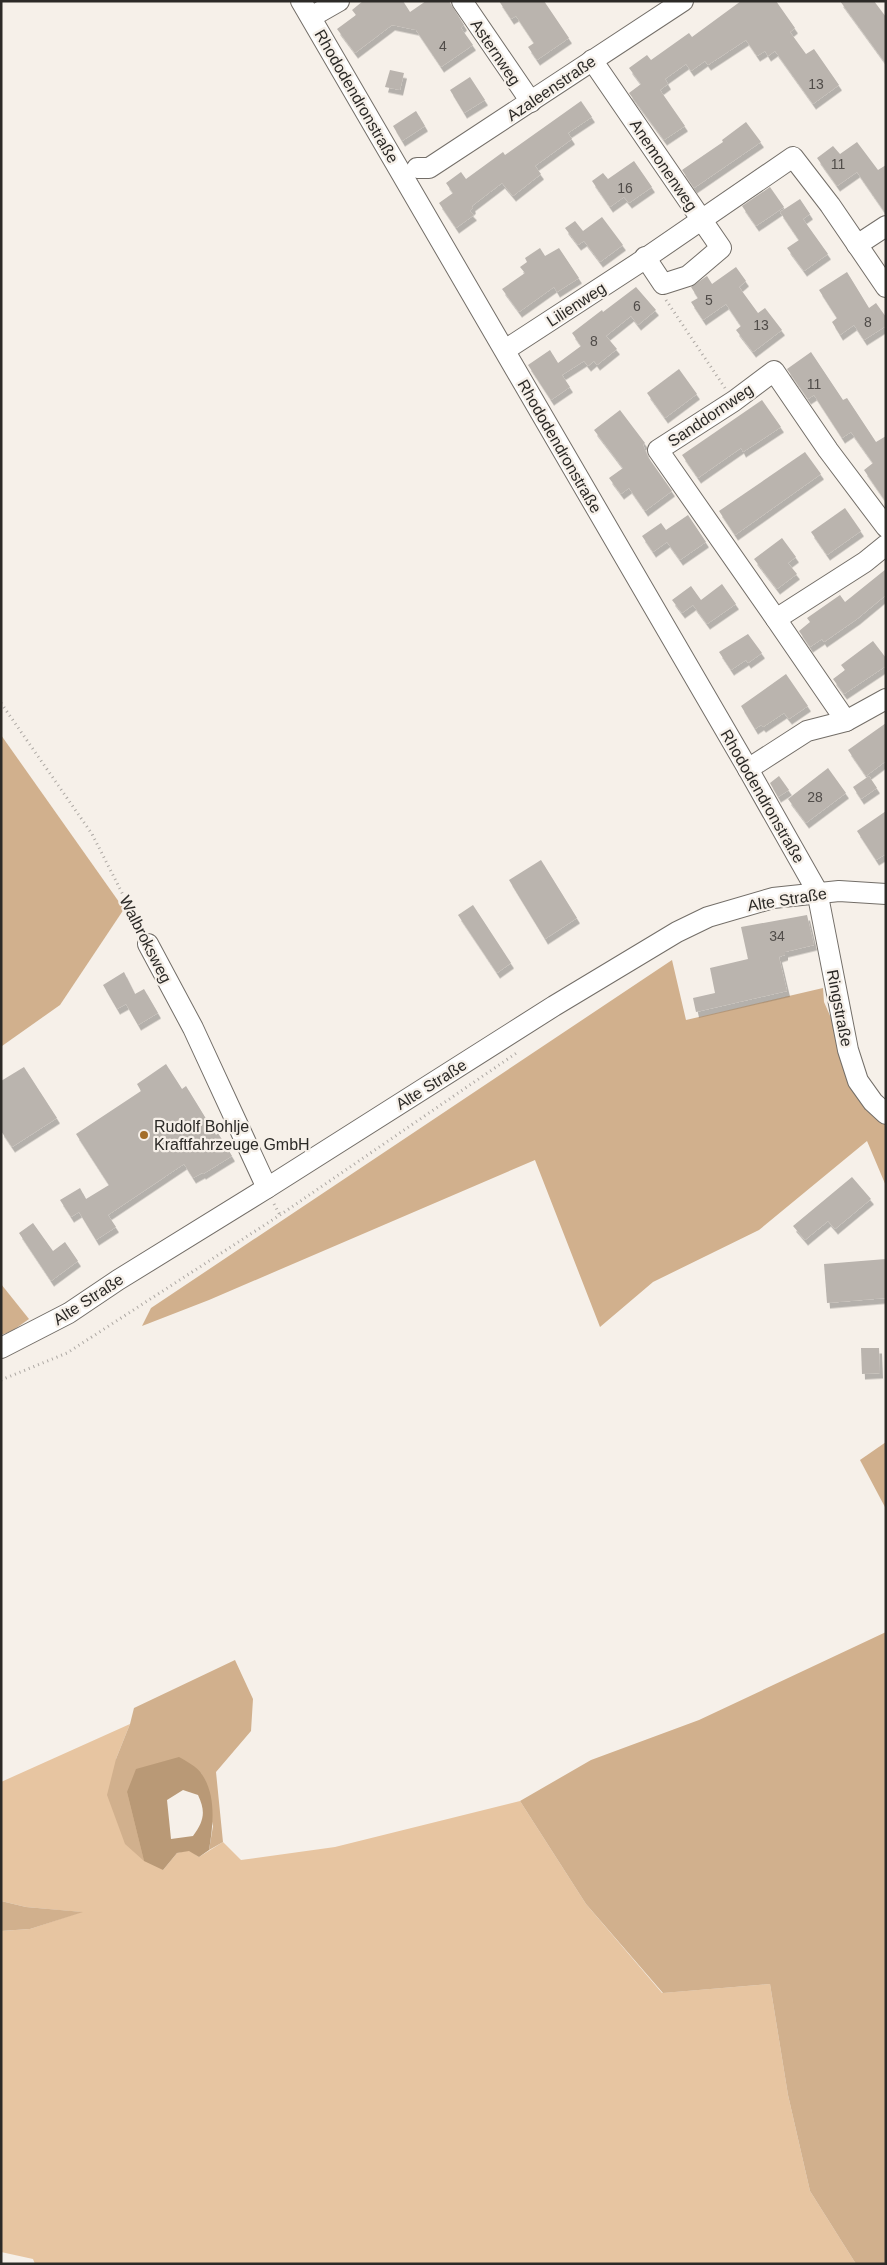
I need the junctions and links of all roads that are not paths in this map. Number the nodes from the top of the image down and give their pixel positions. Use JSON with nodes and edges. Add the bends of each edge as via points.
{"nodes":[{"id":1,"x":339,"y":1,"type":"edge"},
{"id":2,"x":462,"y":1,"type":"edge"},
{"id":3,"x":679,"y":2,"type":"edge"},
{"id":4,"x":306,"y":9,"type":"edge"},
{"id":5,"x":592,"y":60,"type":"junction"},
{"id":6,"x":531,"y":102,"type":"junction"},
{"id":7,"x":417,"y":168,"type":"dead end"},
{"id":8,"x":701,"y":219,"type":"junction"},
{"id":9,"x":886,"y":226,"type":"edge"},
{"id":10,"x":857,"y":245,"type":"junction"},
{"id":11,"x":645,"y":257,"type":"junction"},
{"id":12,"x":886,"y":287,"type":"edge"},
{"id":13,"x":505,"y":350,"type":"junction"},
{"id":14,"x":886,"y":527,"type":"edge"},
{"id":15,"x":886,"y":545,"type":"edge"},
{"id":16,"x":776,"y":619,"type":"junction"},
{"id":17,"x":886,"y":700,"type":"edge"},
{"id":18,"x":846,"y":721,"type":"junction"},
{"id":19,"x":748,"y":769,"type":"junction"},
{"id":20,"x":817,"y":892,"type":"junction"},
{"id":21,"x":886,"y":894,"type":"edge"},
{"id":22,"x":148,"y":944,"type":"road end"},
{"id":23,"x":886,"y":1114,"type":"edge"},
{"id":24,"x":266,"y":1188,"type":"junction"},
{"id":25,"x":1,"y":1348,"type":"edge"}],
"edges":[{"from":1,"to":4,"type":"street"},
{"from":2,"to":6,"type":"street","name":"Asternweg"},
{"from":3,"to":5,"type":"street","name":"Azaleenstraße"},
{"from":4,"to":13,"type":"street","name":"Rhododendronstraße"},
{"from":5,"to":6,"type":"street","name":"Azaleenstraße"},
{"from":5,"to":8,"type":"street","name":"Anemonenweg"},
{"from":6,"to":7,"type":"street","name":"Azaleenstraße","via":[[429,168]]},
{"from":8,"to":10,"type":"street","name":"Anemonenweg","via":[[793,157]]},
{"from":8,"to":11,"type":"street","name":"Lilienweg"},
{"from":8,"to":11,"type":"street","via":[[721,248],[688,276],[663,284]]},
{"from":9,"to":10,"type":"street"},
{"from":10,"to":12,"type":"street","name":"Anemonenweg"},
{"from":11,"to":13,"type":"street","name":"Lilienweg"},
{"from":13,"to":19,"type":"street","name":"Rhododendronstraße"},
{"from":14,"to":16,"type":"street","name":"Sanddornweg","via":[[774,371],[658,450]]},
{"from":15,"to":16,"type":"street"},
{"from":16,"to":18,"type":"street","name":"Sanddornweg"},
{"from":17,"to":18,"type":"street"},
{"from":18,"to":19,"type":"street","via":[[807,731]]},
{"from":19,"to":20,"type":"street","name":"Rhododendronstraße"},
{"from":20,"to":21,"type":"street","name":"Alte Straße"},
{"from":20,"to":23,"type":"street","name":"Ringstraße","via":[[848,1050],[858,1081]]},
{"from":20,"to":24,"type":"street","name":"Alte Straße","via":[[745,905],[708,917],[677,932]]},
{"from":22,"to":24,"type":"street","name":"Walbroksweg","via":[[193,1028]]},
{"from":24,"to":25,"type":"street","name":"Alte Straße","via":[[69,1313]]}]}
